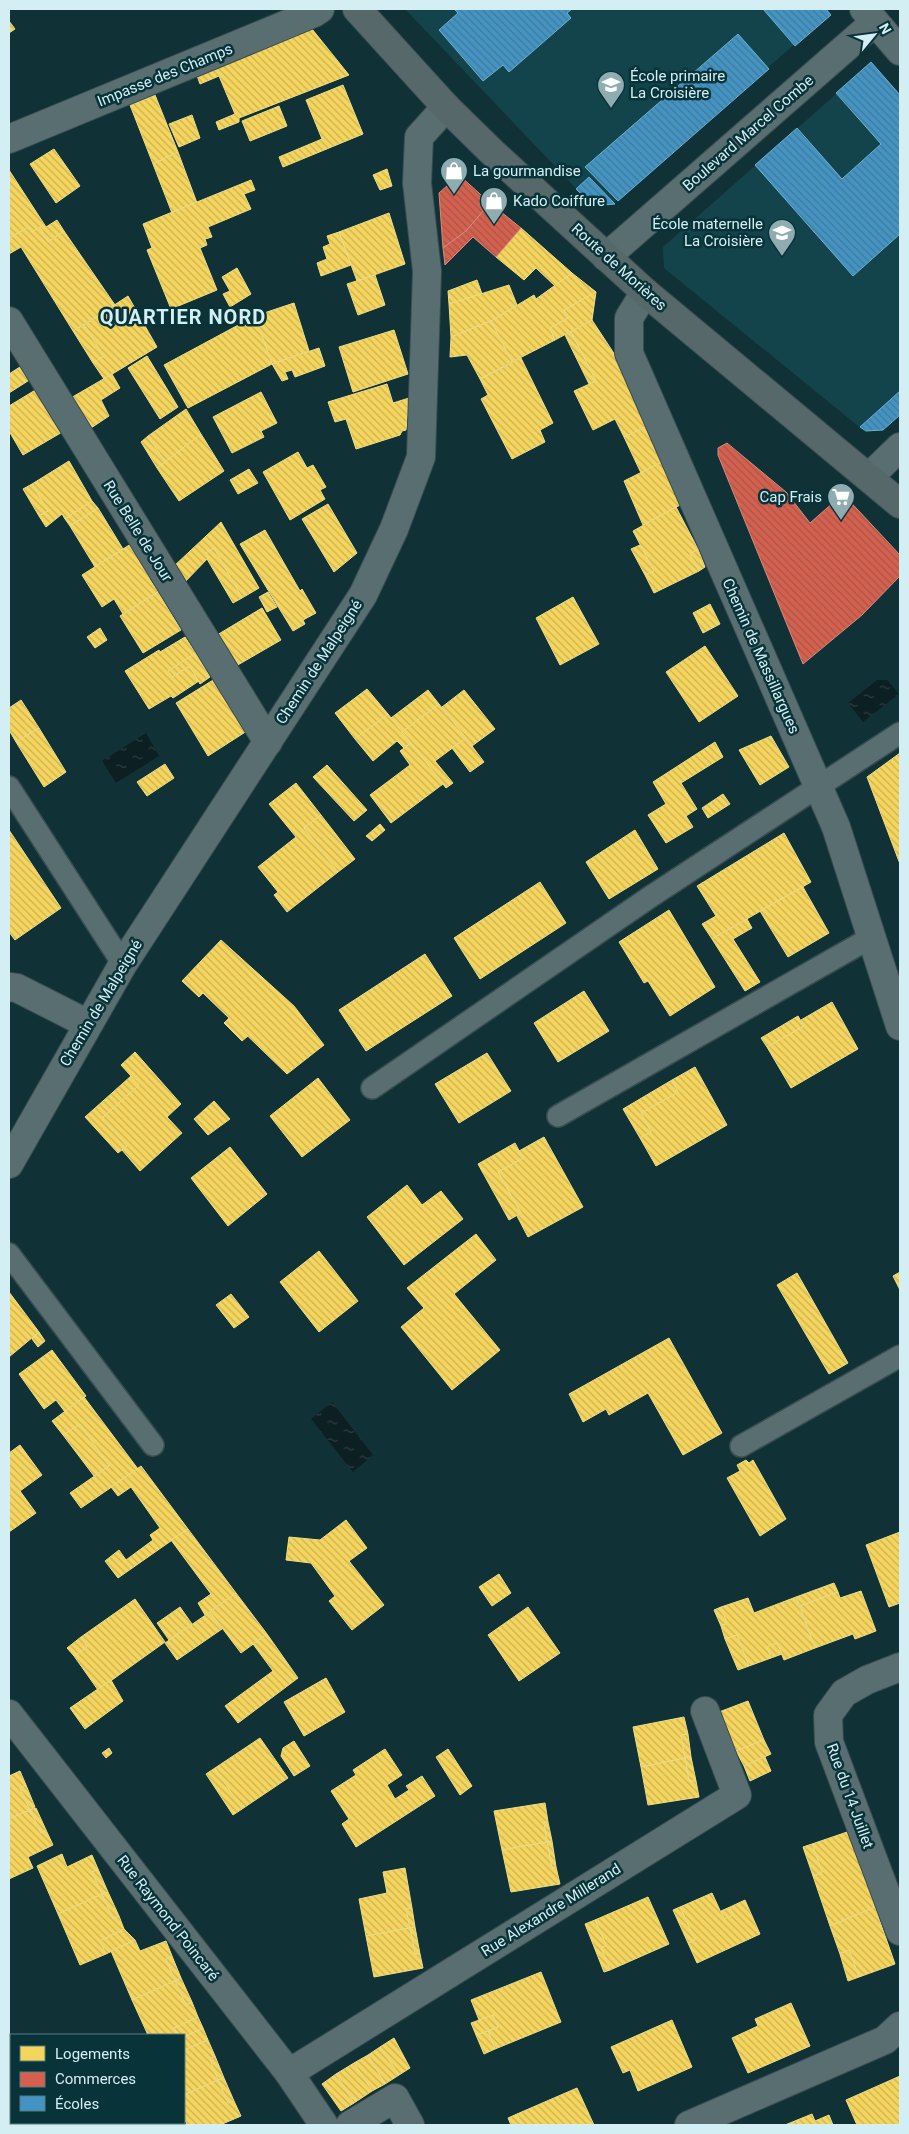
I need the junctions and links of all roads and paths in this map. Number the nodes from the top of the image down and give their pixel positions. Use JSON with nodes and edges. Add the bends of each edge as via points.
{"nodes":[{"id":1,"x":320,"y":9,"type":"edge"},
{"id":2,"x":357,"y":9,"type":"edge"},
{"id":3,"x":876,"y":13,"type":"edge"},
{"id":4,"x":900,"y":52,"type":"edge"},
{"id":5,"x":446,"y":107,"type":"junction"},
{"id":6,"x":9,"y":139,"type":"edge"},
{"id":7,"x":606,"y":257,"type":"junction"},
{"id":8,"x":645,"y":292,"type":"junction"},
{"id":9,"x":9,"y":321,"type":"edge"},
{"id":10,"x":900,"y":447,"type":"edge"},
{"id":11,"x":869,"y":477,"type":"junction"},
{"id":12,"x":900,"y":504,"type":"edge"},
{"id":13,"x":900,"y":733,"type":"edge"},
{"id":14,"x":268,"y":742,"type":"junction"},
{"id":15,"x":9,"y":787,"type":"edge"},
{"id":16,"x":819,"y":788,"type":"junction"},
{"id":17,"x":872,"y":937,"type":"junction"},
{"id":18,"x":123,"y":964,"type":"junction"},
{"id":19,"x":9,"y":987,"type":"edge"},
{"id":20,"x":88,"y":1024,"type":"junction"},
{"id":21,"x":900,"y":1026,"type":"edge"},
{"id":22,"x":372,"y":1088,"type":"dead end"},
{"id":23,"x":558,"y":1116,"type":"dead end"},
{"id":24,"x":9,"y":1164,"type":"edge"},
{"id":25,"x":9,"y":1254,"type":"edge"},
{"id":26,"x":900,"y":1356,"type":"edge"},
{"id":27,"x":153,"y":1445,"type":"dead end"},
{"id":28,"x":741,"y":1446,"type":"dead end"},
{"id":29,"x":900,"y":1667,"type":"edge"},
{"id":30,"x":705,"y":1711,"type":"dead end"},
{"id":31,"x":9,"y":1714,"type":"edge"},
{"id":32,"x":900,"y":1931,"type":"edge"},
{"id":33,"x":900,"y":2026,"type":"edge"},
{"id":34,"x":289,"y":2073,"type":"junction"},
{"id":35,"x":324,"y":2125,"type":"edge"},
{"id":36,"x":350,"y":2125,"type":"edge"},
{"id":37,"x":410,"y":2125,"type":"edge"},
{"id":38,"x":689,"y":2125,"type":"edge"}],
"edges":[{"from":1,"to":6,"type":"street","name":"Impasse des Champs"},
{"from":2,"to":5,"type":"main road","name":"Route de Morières"},
{"from":3,"to":4,"type":"street"},
{"from":3,"to":7,"type":"street","name":"Boulevard Marcel Combe"},
{"from":5,"to":7,"type":"main road","name":"Route de Morières"},
{"from":5,"to":14,"type":"street","name":"Chemin de Malpeigné","via":[[419,137],[417,183],[427,271],[421,457],[394,529],[363,595]]},
{"from":7,"to":8,"type":"main road","name":"Route de Morières"},
{"from":8,"to":11,"type":"main road","name":"Route de Morières"},
{"from":8,"to":16,"type":"street","name":"Chemin de Massillargues","via":[[629,318],[630,353]]},
{"from":9,"to":14,"type":"street","name":"Rue Belle de Jour"},
{"from":10,"to":11,"type":"street"},
{"from":11,"to":12,"type":"main road","name":"Route de Morières"},
{"from":13,"to":16,"type":"lane"},
{"from":14,"to":18,"type":"street","name":"Chemin de Malpeigné"},
{"from":15,"to":18,"type":"lane"},
{"from":16,"to":17,"type":"street","name":"Chemin de Massillargues","via":[[836,827]]},
{"from":16,"to":22,"type":"lane","via":[[650,897]]},
{"from":17,"to":21,"type":"street","name":"Chemin de Massillargues"},
{"from":17,"to":23,"type":"lane"},
{"from":18,"to":20,"type":"street","name":"Chemin de Malpeigné"},
{"from":19,"to":20,"type":"street"},
{"from":20,"to":24,"type":"street","name":"Chemin de Malpeigné"},
{"from":25,"to":27,"type":"lane"},
{"from":26,"to":28,"type":"lane"},
{"from":29,"to":32,"type":"street","name":"Rue du 14 Juillet","via":[[844,1693],[828,1715],[829,1742]]},
{"from":30,"to":34,"type":"street","name":"Rue Alexandre Millerand","via":[[737,1794]]},
{"from":31,"to":34,"type":"street","name":"Rue Raymond Poincaré"},
{"from":33,"to":38,"type":"street","via":[[885,2040]]},
{"from":34,"to":35,"type":"street","name":"Rue Raymond Poincaré"},
{"from":36,"to":37,"type":"street","via":[[395,2098]]}]}
